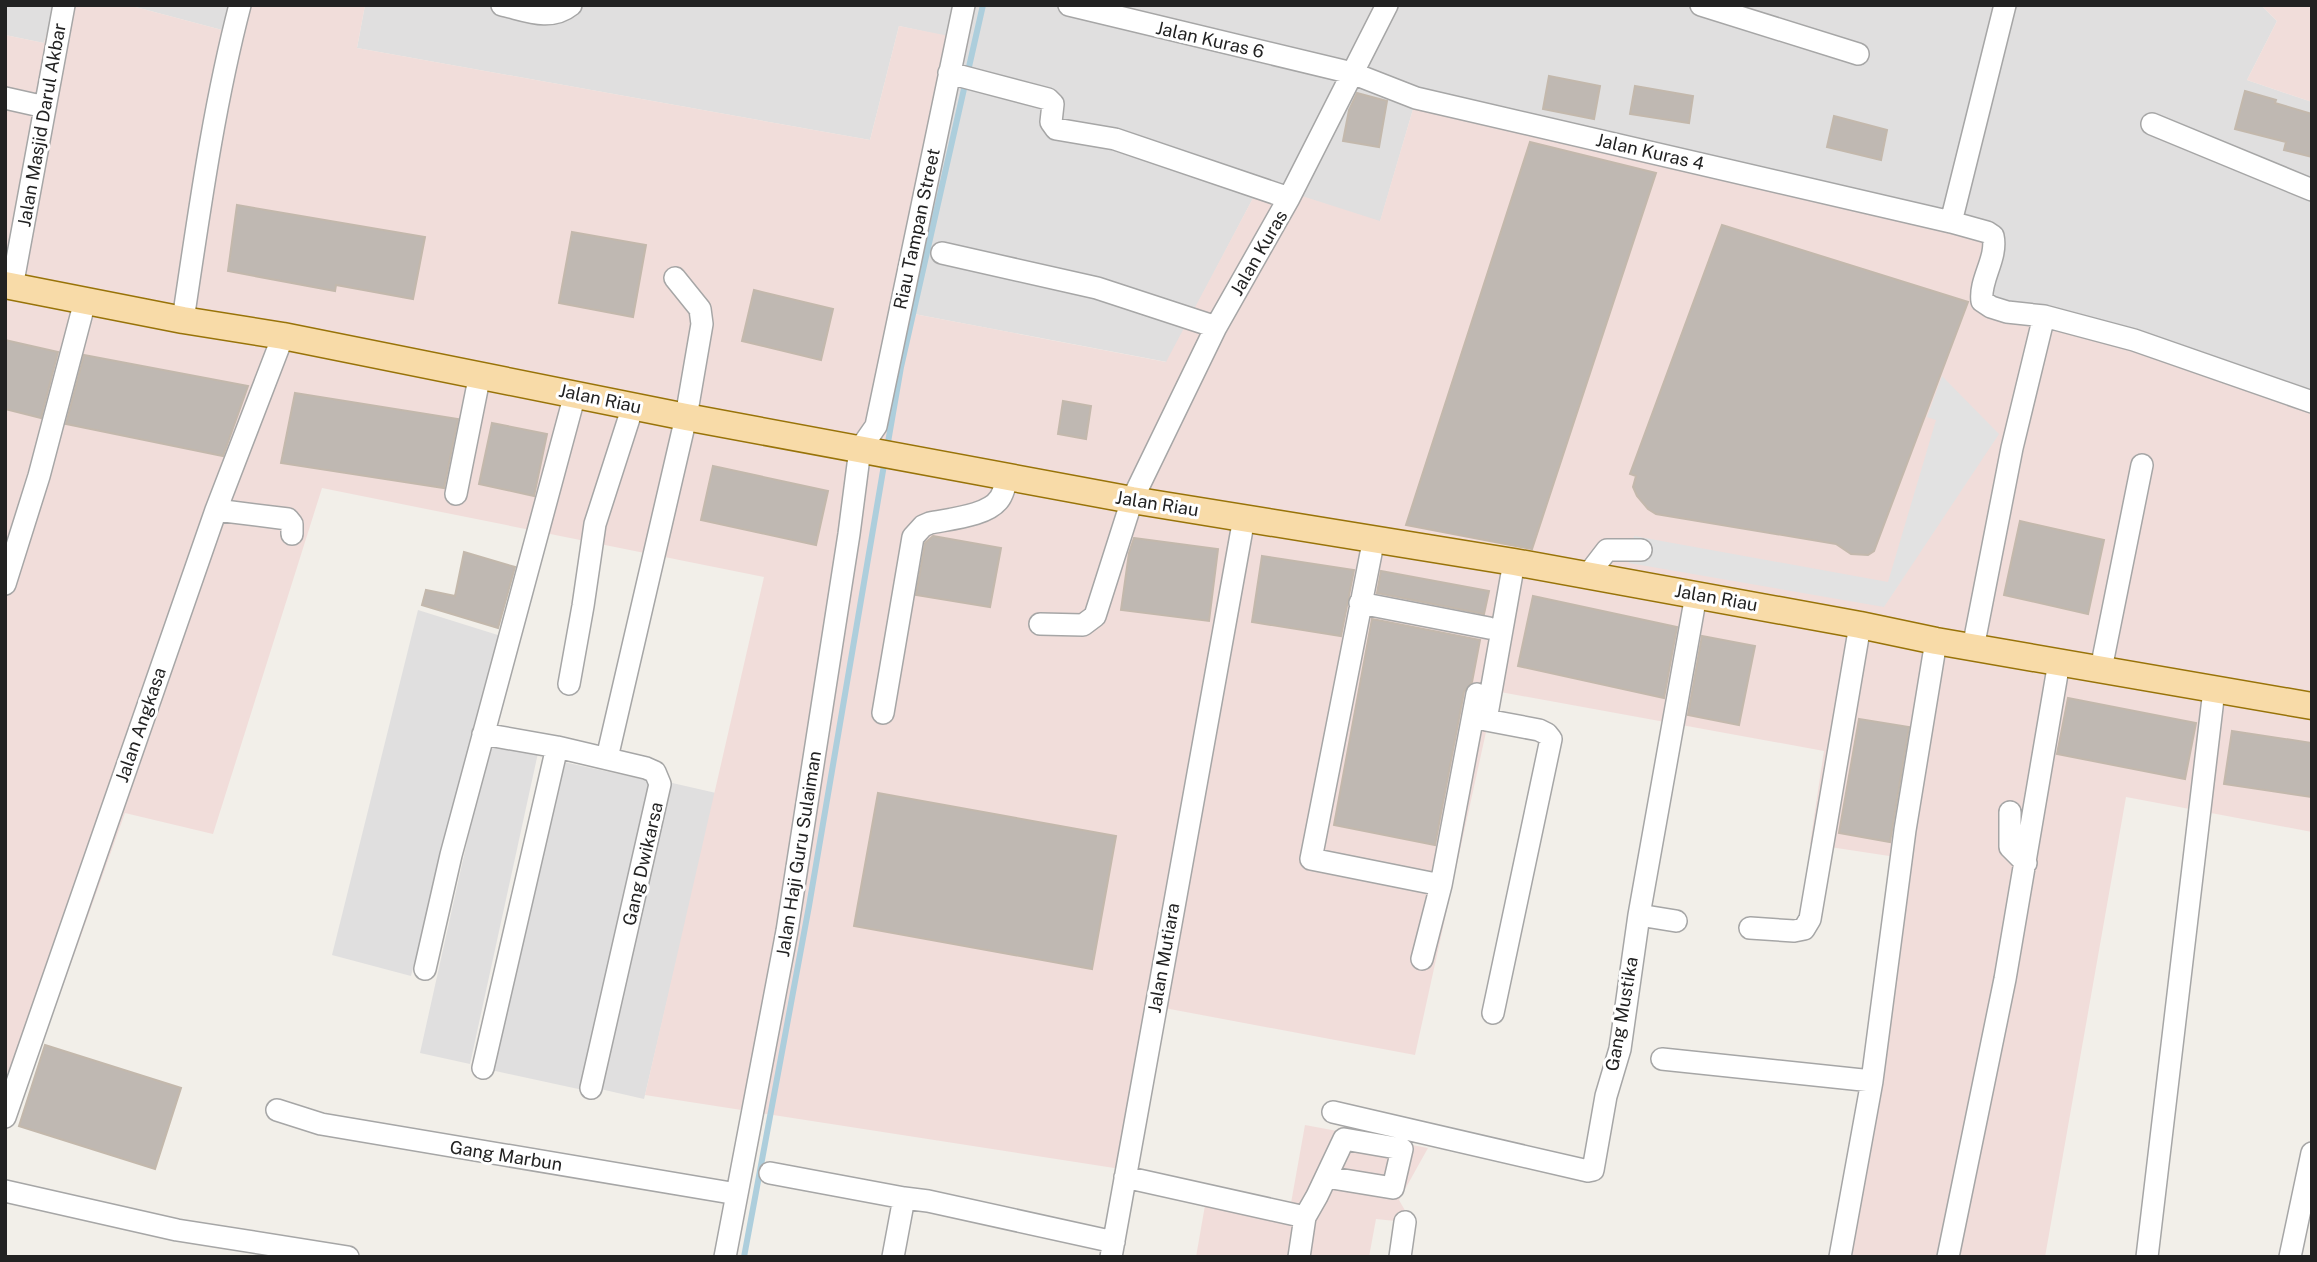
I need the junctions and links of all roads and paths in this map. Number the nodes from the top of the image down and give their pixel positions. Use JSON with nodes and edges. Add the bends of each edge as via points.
{"nodes":[{"id":1,"x":64,"y":5,"type":"edge"},
{"id":2,"x":240,"y":5,"type":"edge"},
{"id":3,"x":502,"y":5,"type":"edge"},
{"id":4,"x":571,"y":5,"type":"edge"},
{"id":5,"x":964,"y":5,"type":"edge"},
{"id":6,"x":1069,"y":5,"type":"edge"},
{"id":7,"x":1387,"y":5,"type":"edge"},
{"id":8,"x":1701,"y":5,"type":"edge"},
{"id":9,"x":2005,"y":5,"type":"edge"},
{"id":10,"x":1858,"y":54,"type":"dead end"},
{"id":11,"x":949,"y":73,"type":"junction"},
{"id":12,"x":1352,"y":73,"type":"junction"},
{"id":13,"x":5,"y":98,"type":"edge"},
{"id":14,"x":45,"y":107,"type":"junction"},
{"id":15,"x":2152,"y":124,"type":"dead end"},
{"id":16,"x":2312,"y":190,"type":"edge"},
{"id":17,"x":1289,"y":198,"type":"junction"},
{"id":18,"x":1951,"y":222,"type":"junction"},
{"id":19,"x":942,"y":253,"type":"dead end"},
{"id":20,"x":675,"y":278,"type":"dead end"},
{"id":21,"x":9,"y":286,"type":"edge"},
{"id":22,"x":85,"y":301,"type":"junction"},
{"id":23,"x":2044,"y":316,"type":"junction"},
{"id":24,"x":183,"y":320,"type":"junction"},
{"id":25,"x":1216,"y":327,"type":"junction"},
{"id":26,"x":283,"y":336,"type":"junction"},
{"id":27,"x":480,"y":374,"type":"junction"},
{"id":28,"x":575,"y":394,"type":"junction"},
{"id":29,"x":2312,"y":402,"type":"edge"},
{"id":30,"x":633,"y":406,"type":"junction"},
{"id":31,"x":686,"y":417,"type":"junction"},
{"id":32,"x":864,"y":450,"type":"junction"},
{"id":33,"x":2142,"y":465,"type":"dead end"},
{"id":34,"x":1007,"y":476,"type":"junction"},
{"id":35,"x":456,"y":494,"type":"dead end"},
{"id":36,"x":1132,"y":500,"type":"junction"},
{"id":37,"x":216,"y":510,"type":"junction"},
{"id":38,"x":1244,"y":518,"type":"junction"},
{"id":39,"x":292,"y":534,"type":"dead end"},
{"id":40,"x":1374,"y":538,"type":"junction"},
{"id":41,"x":1641,"y":550,"type":"dead end"},
{"id":42,"x":1508,"y":562,"type":"junction"},
{"id":43,"x":1587,"y":576,"type":"junction"},
{"id":44,"x":5,"y":584,"type":"edge"},
{"id":45,"x":1696,"y":594,"type":"junction"},
{"id":46,"x":1360,"y":603,"type":"junction"},
{"id":47,"x":1041,"y":624,"type":"dead end"},
{"id":48,"x":1860,"y":625,"type":"junction"},
{"id":49,"x":1489,"y":628,"type":"junction"},
{"id":50,"x":1936,"y":641,"type":"junction"},
{"id":51,"x":1973,"y":648,"type":"junction"},
{"id":52,"x":2059,"y":662,"type":"junction"},
{"id":53,"x":2101,"y":669,"type":"junction"},
{"id":54,"x":569,"y":684,"type":"dead end"},
{"id":55,"x":2214,"y":690,"type":"junction"},
{"id":56,"x":2312,"y":706,"type":"edge"},
{"id":57,"x":883,"y":713,"type":"dead end"},
{"id":58,"x":483,"y":734,"type":"junction"},
{"id":59,"x":557,"y":747,"type":"junction"},
{"id":60,"x":607,"y":758,"type":"junction"},
{"id":61,"x":2010,"y":812,"type":"dead end"},
{"id":62,"x":2026,"y":863,"type":"junction"},
{"id":63,"x":1441,"y":885,"type":"junction"},
{"id":64,"x":1639,"y":915,"type":"junction"},
{"id":65,"x":1676,"y":921,"type":"dead end"},
{"id":66,"x":1750,"y":928,"type":"dead end"},
{"id":67,"x":1422,"y":959,"type":"dead end"},
{"id":68,"x":425,"y":969,"type":"dead end"},
{"id":69,"x":1493,"y":1013,"type":"dead end"},
{"id":70,"x":1662,"y":1059,"type":"dead end"},
{"id":71,"x":483,"y":1068,"type":"dead end"},
{"id":72,"x":1872,"y":1081,"type":"junction"},
{"id":73,"x":591,"y":1088,"type":"dead end"},
{"id":74,"x":276,"y":1110,"type":"dead end"},
{"id":75,"x":1333,"y":1112,"type":"dead end"},
{"id":76,"x":5,"y":1117,"type":"edge"},
{"id":77,"x":2312,"y":1153,"type":"edge"},
{"id":78,"x":770,"y":1173,"type":"dead end"},
{"id":79,"x":1125,"y":1177,"type":"junction"},
{"id":80,"x":1326,"y":1177,"type":"dead end"},
{"id":81,"x":5,"y":1191,"type":"edge"},
{"id":82,"x":737,"y":1194,"type":"junction"},
{"id":83,"x":904,"y":1198,"type":"junction"},
{"id":84,"x":1305,"y":1217,"type":"junction"},
{"id":85,"x":1405,"y":1222,"type":"dead end"},
{"id":86,"x":1113,"y":1249,"type":"edge"},
{"id":87,"x":348,"y":1257,"type":"edge"},
{"id":88,"x":725,"y":1257,"type":"edge"},
{"id":89,"x":893,"y":1257,"type":"edge"},
{"id":90,"x":1299,"y":1257,"type":"edge"},
{"id":91,"x":1400,"y":1257,"type":"edge"},
{"id":92,"x":1840,"y":1257,"type":"edge"},
{"id":93,"x":1948,"y":1257,"type":"edge"},
{"id":94,"x":2147,"y":1257,"type":"edge"},
{"id":95,"x":2290,"y":1257,"type":"edge"}],
"edges":[{"from":1,"to":14,"type":"street","name":"Jalan Masjid Darul Akbar"},
{"from":2,"to":24,"type":"street","via":[[210,144]]},
{"from":3,"to":4,"type":"street","via":[[545,15]]},
{"from":5,"to":11,"type":"street","name":"Riau Tampan Street"},
{"from":6,"to":12,"type":"street","name":"Jalan Kuras 6"},
{"from":7,"to":12,"type":"street","name":"Jalan Kuras"},
{"from":8,"to":10,"type":"street"},
{"from":9,"to":18,"type":"street"},
{"from":11,"to":17,"type":"street","via":[[1051,101],[1051,122],[1056,129],[1115,139]]},
{"from":11,"to":32,"type":"street","name":"Riau Tampan Street","via":[[876,426]]},
{"from":12,"to":17,"type":"street","name":"Jalan Kuras"},
{"from":12,"to":18,"type":"street","name":"Jalan Kuras 4","via":[[1416,98]]},
{"from":13,"to":14,"type":"street"},
{"from":14,"to":21,"type":"street","name":"Jalan Masjid Darul Akbar"},
{"from":15,"to":16,"type":"street"},
{"from":17,"to":25,"type":"street","name":"Jalan Kuras"},
{"from":18,"to":23,"type":"street","name":"Jalan Kuras 4","via":[[1993,236],[1981,297],[1985,304]]},
{"from":19,"to":25,"type":"street","via":[[1097,288]]},
{"from":20,"to":31,"type":"street","via":[[703,318]]},
{"from":21,"to":22,"type":"main road","name":"Jalan Riau"},
{"from":22,"to":24,"type":"main road","name":"Jalan Riau"},
{"from":22,"to":44,"type":"street"},
{"from":23,"to":29,"type":"street","via":[[2134,340]]},
{"from":23,"to":51,"type":"street","via":[[2012,448]]},
{"from":24,"to":26,"type":"main road","name":"Jalan Riau"},
{"from":25,"to":36,"type":"street","name":"Jalan Kuras"},
{"from":26,"to":27,"type":"main road","name":"Jalan Riau"},
{"from":26,"to":37,"type":"street","name":"Jalan Angkasa"},
{"from":27,"to":28,"type":"main road","name":"Jalan Riau"},
{"from":27,"to":35,"type":"street"},
{"from":28,"to":30,"type":"main road","name":"Jalan Riau"},
{"from":28,"to":58,"type":"street"},
{"from":30,"to":31,"type":"main road","name":"Jalan Riau"},
{"from":30,"to":54,"type":"street","via":[[595,524]]},
{"from":31,"to":32,"type":"main road","name":"Jalan Riau"},
{"from":31,"to":60,"type":"street"},
{"from":32,"to":34,"type":"main road","name":"Jalan Riau"},
{"from":32,"to":82,"type":"street","name":"Jalan Haji Guru Sulaiman","via":[[789,917]]},
{"from":33,"to":53,"type":"street"},
{"from":34,"to":36,"type":"main road","name":"Jalan Riau"},
{"from":34,"to":57,"type":"street","via":[[1002,496],[994,505],[930,523],[914,537]]},
{"from":36,"to":38,"type":"main road","name":"Jalan Riau"},
{"from":36,"to":47,"type":"street","name":"Jalan Kuras","via":[[1095,616],[1083,625]]},
{"from":37,"to":39,"type":"street","via":[[288,519]]},
{"from":37,"to":76,"type":"street","name":"Jalan Angkasa"},
{"from":38,"to":40,"type":"main road","name":"Jalan Riau"},
{"from":38,"to":79,"type":"street","name":"Jalan Mutiara"},
{"from":40,"to":42,"type":"main road","name":"Jalan Riau"},
{"from":40,"to":46,"type":"street"},
{"from":41,"to":43,"type":"street","via":[[1606,550]]},
{"from":42,"to":43,"type":"main road","name":"Jalan Riau"},
{"from":42,"to":49,"type":"street"},
{"from":42,"to":69,"type":"street","via":[[1486,720],[1539,730],[1552,739]]},
{"from":43,"to":45,"type":"main road","name":"Jalan Riau"},
{"from":45,"to":48,"type":"main road","name":"Jalan Riau"},
{"from":45,"to":64,"type":"street","name":"Gang Mustika"},
{"from":46,"to":49,"type":"street"},
{"from":46,"to":63,"type":"street","via":[[1311,859]]},
{"from":48,"to":50,"type":"main road","name":"Jalan Riau"},
{"from":48,"to":66,"type":"street","via":[[1810,919],[1804,929],[1794,931]]},
{"from":49,"to":63,"type":"street"},
{"from":50,"to":51,"type":"main road","name":"Jalan Riau"},
{"from":50,"to":72,"type":"street"},
{"from":51,"to":52,"type":"main road","name":"Jalan Riau"},
{"from":52,"to":53,"type":"main road","name":"Jalan Riau"},
{"from":52,"to":62,"type":"street"},
{"from":53,"to":55,"type":"main road","name":"Jalan Riau"},
{"from":55,"to":56,"type":"main road","name":"Jalan Riau"},
{"from":55,"to":94,"type":"street"},
{"from":58,"to":59,"type":"street","name":"Gang Dwikarsa"},
{"from":58,"to":68,"type":"street"},
{"from":59,"to":60,"type":"street","name":"Gang Dwikarsa"},
{"from":59,"to":71,"type":"street"},
{"from":60,"to":73,"type":"street","name":"Gang Dwikarsa","via":[[655,772],[660,784]]},
{"from":61,"to":62,"type":"street","via":[[2010,847]]},
{"from":62,"to":93,"type":"street"},
{"from":63,"to":67,"type":"street"},
{"from":64,"to":65,"type":"street"},
{"from":64,"to":75,"type":"street","name":"Gang Mustika","via":[[1620,1049],[1591,1172]]},
{"from":70,"to":72,"type":"street"},
{"from":72,"to":92,"type":"street"},
{"from":74,"to":82,"type":"street","name":"Gang Marbun","via":[[334,1126]]},
{"from":77,"to":95,"type":"street"},
{"from":78,"to":83,"type":"street"},
{"from":79,"to":84,"type":"street"},
{"from":79,"to":86,"type":"street","name":"Jalan Mutiara"},
{"from":80,"to":84,"type":"street"},
{"from":81,"to":87,"type":"street","via":[[177,1230]]},
{"from":82,"to":88,"type":"street","name":"Jalan Haji Guru Sulaiman"},
{"from":83,"to":86,"type":"street"},
{"from":83,"to":89,"type":"street"},
{"from":84,"to":90,"type":"street"},
{"from":85,"to":91,"type":"street"}]}
